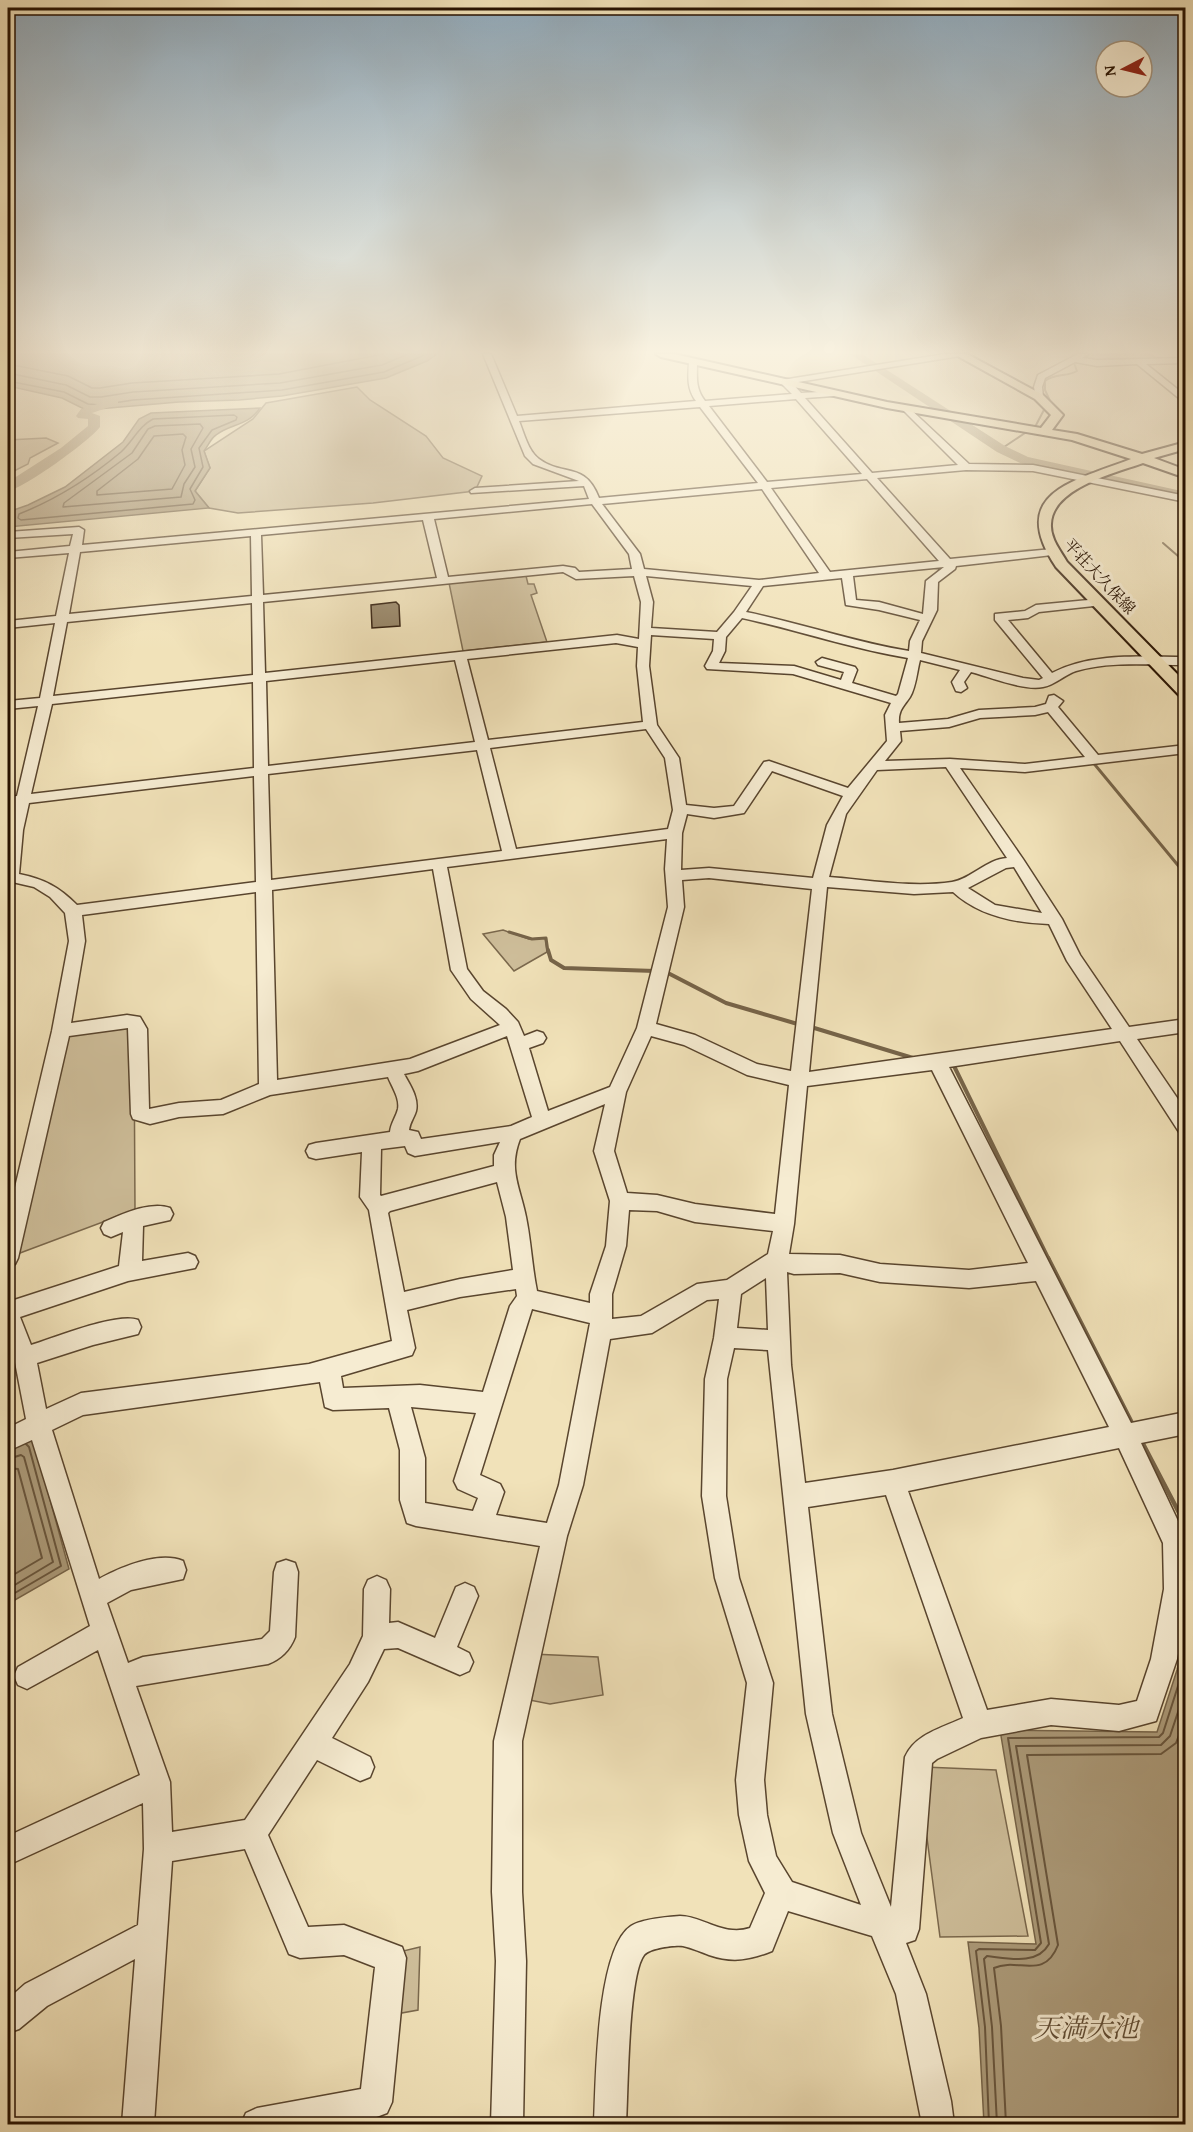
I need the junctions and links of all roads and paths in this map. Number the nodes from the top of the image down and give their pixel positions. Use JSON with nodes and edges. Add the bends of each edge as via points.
{"nodes":[{"id":1,"x":528,"y":453,"type":"edge"},
{"id":2,"x":741,"y":453,"type":"edge"},
{"id":3,"x":848,"y":453,"type":"edge"},
{"id":4,"x":952,"y":453,"type":"edge"},
{"id":5,"x":1128,"y":453,"type":"edge"},
{"id":6,"x":1160,"y":453,"type":"edge"},
{"id":7,"x":1143,"y":459,"type":"junction"},
{"id":8,"x":966,"y":467,"type":"junction"},
{"id":9,"x":1185,"y":474,"type":"edge"},
{"id":10,"x":868,"y":476,"type":"junction"},
{"id":11,"x":1089,"y":478,"type":"junction"},
{"id":12,"x":586,"y":483,"type":"junction"},
{"id":13,"x":765,"y":486,"type":"junction"},
{"id":14,"x":475,"y":491,"type":"dead end"},
{"id":15,"x":1185,"y":499,"type":"edge"},
{"id":16,"x":596,"y":502,"type":"junction"},
{"id":17,"x":428,"y":517,"type":"junction"},
{"id":18,"x":256,"y":532,"type":"junction"},
{"id":19,"x":8,"y":535,"type":"edge"},
{"id":20,"x":76,"y":549,"type":"junction"},
{"id":21,"x":1052,"y":552,"type":"junction"},
{"id":22,"x":8,"y":555,"type":"edge"},
{"id":23,"x":947,"y":563,"type":"junction"},
{"id":24,"x":640,"y":572,"type":"junction"},
{"id":25,"x":847,"y":573,"type":"junction"},
{"id":26,"x":827,"y":576,"type":"junction"},
{"id":27,"x":443,"y":581,"type":"junction"},
{"id":28,"x":759,"y":583,"type":"junction"},
{"id":29,"x":258,"y":599,"type":"junction"},
{"id":30,"x":1099,"y":603,"type":"junction"},
{"id":31,"x":740,"y":614,"type":"junction"},
{"id":32,"x":61,"y":618,"type":"junction"},
{"id":33,"x":927,"y":618,"type":"junction"},
{"id":34,"x":8,"y":624,"type":"edge"},
{"id":35,"x":720,"y":636,"type":"junction"},
{"id":36,"x":644,"y":637,"type":"junction"},
{"id":37,"x":460,"y":655,"type":"junction"},
{"id":38,"x":915,"y":656,"type":"junction"},
{"id":39,"x":822,"y":662,"type":"dead end"},
{"id":40,"x":1156,"y":662,"type":"junction"},
{"id":41,"x":1185,"y":662,"type":"edge"},
{"id":42,"x":968,"y":668,"type":"junction"},
{"id":43,"x":258,"y":678,"type":"junction"},
{"id":44,"x":1046,"y":681,"type":"junction"},
{"id":45,"x":845,"y":685,"type":"junction"},
{"id":46,"x":961,"y":688,"type":"dead end"},
{"id":47,"x":1185,"y":693,"type":"edge"},
{"id":48,"x":46,"y":700,"type":"junction"},
{"id":49,"x":898,"y":701,"type":"junction"},
{"id":50,"x":8,"y":705,"type":"edge"},
{"id":51,"x":1051,"y":707,"type":"junction"},
{"id":52,"x":650,"y":725,"type":"junction"},
{"id":53,"x":894,"y":727,"type":"junction"},
{"id":54,"x":483,"y":746,"type":"junction"},
{"id":55,"x":1185,"y":749,"type":"edge"},
{"id":56,"x":1095,"y":760,"type":"junction"},
{"id":57,"x":950,"y":763,"type":"junction"},
{"id":58,"x":875,"y":766,"type":"junction"},
{"id":59,"x":261,"y":772,"type":"junction"},
{"id":60,"x":852,"y":794,"type":"junction"},
{"id":61,"x":24,"y":800,"type":"junction"},
{"id":62,"x":8,"y":801,"type":"edge"},
{"id":63,"x":679,"y":808,"type":"junction"},
{"id":64,"x":12,"y":830,"type":"edge"},
{"id":65,"x":675,"y":833,"type":"junction"},
{"id":66,"x":510,"y":854,"type":"junction"},
{"id":67,"x":1018,"y":862,"type":"junction"},
{"id":68,"x":440,"y":863,"type":"junction"},
{"id":69,"x":674,"y":876,"type":"junction"},
{"id":70,"x":9,"y":879,"type":"edge"},
{"id":71,"x":820,"y":883,"type":"junction"},
{"id":72,"x":262,"y":887,"type":"junction"},
{"id":73,"x":957,"y":887,"type":"junction"},
{"id":74,"x":72,"y":911,"type":"junction"},
{"id":75,"x":1054,"y":919,"type":"junction"},
{"id":76,"x":1185,"y":1025,"type":"edge"},
{"id":77,"x":646,"y":1028,"type":"junction"},
{"id":78,"x":61,"y":1031,"type":"junction"},
{"id":79,"x":1124,"y":1035,"type":"junction"},
{"id":80,"x":523,"y":1036,"type":"junction"},
{"id":81,"x":937,"y":1062,"type":"junction"},
{"id":82,"x":393,"y":1069,"type":"junction"},
{"id":83,"x":798,"y":1080,"type":"junction"},
{"id":84,"x":268,"y":1088,"type":"junction"},
{"id":85,"x":617,"y":1092,"type":"junction"},
{"id":86,"x":542,"y":1120,"type":"junction"},
{"id":87,"x":1185,"y":1127,"type":"edge"},
{"id":88,"x":512,"y":1134,"type":"junction"},
{"id":89,"x":399,"y":1138,"type":"junction"},
{"id":90,"x":372,"y":1143,"type":"junction"},
{"id":91,"x":316,"y":1151,"type":"dead end"},
{"id":92,"x":504,"y":1172,"type":"junction"},
{"id":93,"x":620,"y":1201,"type":"junction"},
{"id":94,"x":380,"y":1209,"type":"junction"},
{"id":95,"x":163,"y":1214,"type":"dead end"},
{"id":96,"x":134,"y":1219,"type":"junction"},
{"id":97,"x":783,"y":1224,"type":"junction"},
{"id":98,"x":111,"y":1228,"type":"dead end"},
{"id":99,"x":8,"y":1258,"type":"edge"},
{"id":100,"x":776,"y":1260,"type":"junction"},
{"id":101,"x":188,"y":1262,"type":"dead end"},
{"id":102,"x":1042,"y":1271,"type":"junction"},
{"id":103,"x":128,"y":1272,"type":"junction"},
{"id":104,"x":526,"y":1288,"type":"junction"},
{"id":105,"x":730,"y":1289,"type":"junction"},
{"id":106,"x":396,"y":1303,"type":"junction"},
{"id":107,"x":8,"y":1313,"type":"edge"},
{"id":108,"x":600,"y":1322,"type":"junction"},
{"id":109,"x":130,"y":1328,"type":"dead end"},
{"id":110,"x":725,"y":1338,"type":"junction"},
{"id":111,"x":779,"y":1340,"type":"junction"},
{"id":112,"x":25,"y":1357,"type":"junction"},
{"id":113,"x":329,"y":1369,"type":"junction"},
{"id":114,"x":396,"y":1398,"type":"junction"},
{"id":115,"x":491,"y":1404,"type":"junction"},
{"id":116,"x":1185,"y":1423,"type":"edge"},
{"id":117,"x":38,"y":1424,"type":"junction"},
{"id":118,"x":1125,"y":1435,"type":"junction"},
{"id":119,"x":8,"y":1440,"type":"edge"},
{"id":120,"x":893,"y":1482,"type":"junction"},
{"id":121,"x":794,"y":1497,"type":"junction"},
{"id":122,"x":481,"y":1524,"type":"junction"},
{"id":123,"x":555,"y":1536,"type":"junction"},
{"id":124,"x":174,"y":1570,"type":"dead end"},
{"id":125,"x":280,"y":1585,"type":"dead end"},
{"id":126,"x":376,"y":1589,"type":"dead end"},
{"id":127,"x":465,"y":1596,"type":"dead end"},
{"id":128,"x":93,"y":1598,"type":"junction"},
{"id":129,"x":105,"y":1632,"type":"junction"},
{"id":130,"x":376,"y":1637,"type":"junction"},
{"id":131,"x":27,"y":1676,"type":"dead end"},
{"id":132,"x":121,"y":1679,"type":"junction"},
{"id":133,"x":979,"y":1725,"type":"junction"},
{"id":134,"x":313,"y":1743,"type":"junction"},
{"id":135,"x":360,"y":1767,"type":"dead end"},
{"id":136,"x":156,"y":1782,"type":"junction"},
{"id":137,"x":253,"y":1833,"type":"junction"},
{"id":138,"x":158,"y":1849,"type":"junction"},
{"id":139,"x":8,"y":1851,"type":"edge"},
{"id":140,"x":782,"y":1894,"type":"junction"},
{"id":141,"x":884,"y":1928,"type":"junction"},
{"id":142,"x":152,"y":1934,"type":"junction"},
{"id":143,"x":8,"y":2018,"type":"edge"},
{"id":144,"x":319,"y":2119,"type":"edge"},
{"id":145,"x":138,"y":2124,"type":"edge"},
{"id":146,"x":257,"y":2124,"type":"edge"},
{"id":147,"x":507,"y":2124,"type":"edge"},
{"id":148,"x":610,"y":2124,"type":"edge"},
{"id":149,"x":938,"y":2124,"type":"edge"}],
"edges":[{"from":1,"to":12,"type":"street","via":[[536,462],[580,477]]},
{"from":2,"to":13,"type":"street"},
{"from":3,"to":10,"type":"street"},
{"from":4,"to":8,"type":"street"},
{"from":5,"to":7,"type":"main road"},
{"from":6,"to":7,"type":"main road","name":"平荘大久保線"},
{"from":7,"to":9,"type":"main road"},
{"from":7,"to":11,"type":"main road","name":"平荘大久保線"},
{"from":8,"to":10,"type":"street"},
{"from":8,"to":11,"type":"street","via":[[1033,468]]},
{"from":10,"to":13,"type":"street"},
{"from":10,"to":23,"type":"street"},
{"from":11,"to":15,"type":"street"},
{"from":11,"to":21,"type":"main road","name":"平荘大久保線","via":[[1059,495],[1050,505],[1043,533]]},
{"from":12,"to":14,"type":"street"},
{"from":12,"to":16,"type":"street"},
{"from":13,"to":16,"type":"street"},
{"from":13,"to":26,"type":"street"},
{"from":16,"to":17,"type":"street"},
{"from":16,"to":24,"type":"street","via":[[634,554]]},
{"from":17,"to":18,"type":"street"},
{"from":17,"to":27,"type":"street"},
{"from":18,"to":20,"type":"street"},
{"from":18,"to":29,"type":"street"},
{"from":19,"to":20,"type":"street","via":[[79,530]]},
{"from":20,"to":22,"type":"street"},
{"from":20,"to":32,"type":"street"},
{"from":21,"to":23,"type":"street"},
{"from":21,"to":30,"type":"main road","name":"平荘大久保線"},
{"from":23,"to":25,"type":"street"},
{"from":23,"to":33,"type":"street","via":[[951,567],[932,581]]},
{"from":24,"to":27,"type":"street","via":[[576,576],[563,569]]},
{"from":24,"to":28,"type":"street"},
{"from":24,"to":36,"type":"street","via":[[647,602]]},
{"from":25,"to":26,"type":"street"},
{"from":25,"to":33,"type":"street","via":[[850,603]]},
{"from":26,"to":28,"type":"street"},
{"from":27,"to":29,"type":"street"},
{"from":28,"to":31,"type":"street"},
{"from":29,"to":32,"type":"street"},
{"from":29,"to":43,"type":"street"},
{"from":30,"to":40,"type":"main road","name":"平荘大久保線"},
{"from":30,"to":44,"type":"street","via":[[999,617]]},
{"from":31,"to":35,"type":"street"},
{"from":31,"to":38,"type":"street"},
{"from":32,"to":34,"type":"street"},
{"from":32,"to":48,"type":"street"},
{"from":33,"to":38,"type":"street","via":[[916,641]]},
{"from":35,"to":36,"type":"street"},
{"from":35,"to":45,"type":"street","via":[[719,651],[711,666],[782,668]]},
{"from":36,"to":37,"type":"street","via":[[628,643],[617,639]]},
{"from":36,"to":52,"type":"street"},
{"from":37,"to":43,"type":"street"},
{"from":37,"to":54,"type":"street"},
{"from":38,"to":42,"type":"street"},
{"from":38,"to":49,"type":"street","via":[[904,696]]},
{"from":39,"to":45,"type":"street","via":[[852,670]]},
{"from":40,"to":41,"type":"street"},
{"from":40,"to":44,"type":"street","via":[[1086,665]]},
{"from":40,"to":47,"type":"main road","name":"平荘大久保線"},
{"from":42,"to":44,"type":"street","via":[[1023,682]]},
{"from":42,"to":46,"type":"street","via":[[958,682]]},
{"from":43,"to":48,"type":"street"},
{"from":43,"to":59,"type":"street"},
{"from":44,"to":51,"type":"street","via":[[1056,701]]},
{"from":45,"to":49,"type":"street"},
{"from":48,"to":50,"type":"street"},
{"from":48,"to":61,"type":"street"},
{"from":49,"to":53,"type":"street","via":[[892,715]]},
{"from":51,"to":53,"type":"street"},
{"from":51,"to":56,"type":"street"},
{"from":52,"to":54,"type":"street"},
{"from":52,"to":63,"type":"street","via":[[672,758]]},
{"from":53,"to":58,"type":"street","via":[[894,741]]},
{"from":54,"to":59,"type":"street"},
{"from":54,"to":66,"type":"street"},
{"from":55,"to":56,"type":"street"},
{"from":56,"to":57,"type":"street","via":[[1025,768]]},
{"from":57,"to":58,"type":"street"},
{"from":57,"to":67,"type":"street"},
{"from":58,"to":60,"type":"street"},
{"from":59,"to":61,"type":"street"},
{"from":59,"to":72,"type":"street"},
{"from":60,"to":63,"type":"street","via":[[769,765],[739,810],[714,813]]},
{"from":60,"to":71,"type":"street","via":[[837,816]]},
{"from":61,"to":62,"type":"street"},
{"from":61,"to":64,"type":"street"},
{"from":63,"to":65,"type":"street"},
{"from":64,"to":70,"type":"street"},
{"from":65,"to":66,"type":"street"},
{"from":65,"to":69,"type":"street"},
{"from":66,"to":68,"type":"street"},
{"from":67,"to":73,"type":"street","via":[[1003,863]]},
{"from":67,"to":75,"type":"street"},
{"from":68,"to":72,"type":"street"},
{"from":68,"to":80,"type":"street","via":[[459,970],[477,995]]},
{"from":69,"to":71,"type":"street","via":[[709,873]]},
{"from":69,"to":77,"type":"street","via":[[676,907]]},
{"from":70,"to":74,"type":"street","via":[[49,887]]},
{"from":71,"to":73,"type":"street","via":[[914,889]]},
{"from":71,"to":83,"type":"street"},
{"from":72,"to":74,"type":"street"},
{"from":72,"to":84,"type":"street"},
{"from":73,"to":75,"type":"street","via":[[980,905],[1015,916]]},
{"from":74,"to":78,"type":"street","via":[[77,941]]},
{"from":75,"to":79,"type":"street","via":[[1073,957]]},
{"from":76,"to":79,"type":"street"},
{"from":77,"to":83,"type":"street","via":[[689,1040],[753,1071]]},
{"from":77,"to":85,"type":"street"},
{"from":78,"to":84,"type":"street","via":[[134,1022],[138,1029],[140,1114],[150,1117],[223,1107]]},
{"from":78,"to":99,"type":"street"},
{"from":79,"to":81,"type":"street"},
{"from":79,"to":87,"type":"street"},
{"from":80,"to":82,"type":"street"},
{"from":80,"to":86,"type":"street"},
{"from":81,"to":83,"type":"street"},
{"from":81,"to":102,"type":"street"},
{"from":82,"to":84,"type":"street"},
{"from":82,"to":89,"type":"street","via":[[407,1098]]},
{"from":83,"to":97,"type":"street"},
{"from":85,"to":86,"type":"street"},
{"from":85,"to":93,"type":"street","via":[[604,1150]]},
{"from":86,"to":88,"type":"street"},
{"from":88,"to":89,"type":"street","via":[[415,1148],[411,1137]]},
{"from":88,"to":92,"type":"street","via":[[504,1155]]},
{"from":89,"to":90,"type":"street"},
{"from":90,"to":91,"type":"street"},
{"from":90,"to":94,"type":"street","via":[[370,1197]]},
{"from":92,"to":94,"type":"street","via":[[383,1204]]},
{"from":92,"to":104,"type":"street","via":[[516,1217]]},
{"from":93,"to":97,"type":"street","via":[[657,1203],[695,1213]]},
{"from":93,"to":108,"type":"street","via":[[616,1246],[601,1294]]},
{"from":94,"to":106,"type":"street"},
{"from":95,"to":96,"type":"street"},
{"from":96,"to":98,"type":"street"},
{"from":96,"to":103,"type":"street"},
{"from":97,"to":100,"type":"street"},
{"from":100,"to":102,"type":"street","via":[[969,1279]]},
{"from":100,"to":105,"type":"street"},
{"from":100,"to":111,"type":"street"},
{"from":101,"to":103,"type":"street"},
{"from":102,"to":118,"type":"street"},
{"from":103,"to":107,"type":"street"},
{"from":104,"to":106,"type":"street","via":[[460,1288]]},
{"from":104,"to":108,"type":"street"},
{"from":104,"to":115,"type":"street"},
{"from":105,"to":108,"type":"street","via":[[704,1291],[644,1326]]},
{"from":105,"to":110,"type":"street"},
{"from":106,"to":113,"type":"street","via":[[404,1347]]},
{"from":107,"to":112,"type":"street"},
{"from":108,"to":123,"type":"street","via":[[571,1485]]},
{"from":109,"to":112,"type":"street","via":[[93,1335]]},
{"from":110,"to":111,"type":"street"},
{"from":110,"to":140,"type":"street","via":[[716,1379],[714,1496],[727,1578],[760,1683],[750,1780],[753,1815],[763,1861]]},
{"from":111,"to":121,"type":"street"},
{"from":112,"to":117,"type":"street"},
{"from":113,"to":114,"type":"street","via":[[333,1399]]},
{"from":113,"to":117,"type":"street","via":[[81,1404]]},
{"from":114,"to":115,"type":"street","via":[[420,1396]]},
{"from":114,"to":122,"type":"street","via":[[406,1420],[413,1459],[412,1505],[416,1514]]},
{"from":115,"to":122,"type":"street","via":[[466,1481],[492,1492]]},
{"from":116,"to":118,"type":"street"},
{"from":117,"to":119,"type":"street"},
{"from":117,"to":128,"type":"street"},
{"from":118,"to":120,"type":"street"},
{"from":118,"to":133,"type":"street","via":[[1174,1542],[1177,1589],[1164,1659],[1147,1713],[1119,1718],[1052,1712]]},
{"from":120,"to":121,"type":"street"},
{"from":120,"to":133,"type":"street"},
{"from":121,"to":141,"type":"street","via":[[819,1714],[847,1833]]},
{"from":122,"to":123,"type":"street"},
{"from":123,"to":147,"type":"street","via":[[508,1741],[507,1892],[511,1961]]},
{"from":124,"to":128,"type":"street","via":[[151,1572],[107,1586]]},
{"from":125,"to":132,"type":"street","via":[[282,1637],[268,1651],[143,1670]]},
{"from":126,"to":130,"type":"street"},
{"from":127,"to":130,"type":"street","via":[[451,1658],[398,1635]]},
{"from":128,"to":129,"type":"street"},
{"from":129,"to":131,"type":"street"},
{"from":129,"to":132,"type":"street"},
{"from":130,"to":134,"type":"street","via":[[359,1673]]},
{"from":132,"to":136,"type":"street"},
{"from":133,"to":141,"type":"street","via":[[927,1749],[919,1757],[904,1929]]},
{"from":134,"to":135,"type":"street"},
{"from":134,"to":137,"type":"street"},
{"from":136,"to":138,"type":"street"},
{"from":136,"to":139,"type":"street"},
{"from":137,"to":138,"type":"street"},
{"from":137,"to":144,"type":"street","via":[[300,1943],[344,1940],[391,1958],[376,2102]]},
{"from":138,"to":142,"type":"street"},
{"from":140,"to":141,"type":"street"},
{"from":140,"to":148,"type":"street","via":[[773,1906],[761,1940],[742,1946],[682,1931],[641,1937],[629,1949],[617,2000]]},
{"from":141,"to":149,"type":"street","via":[[910,1994]]},
{"from":142,"to":143,"type":"street","via":[[36,1995]]},
{"from":142,"to":145,"type":"street"},
{"from":144,"to":146,"type":"street"}]}
